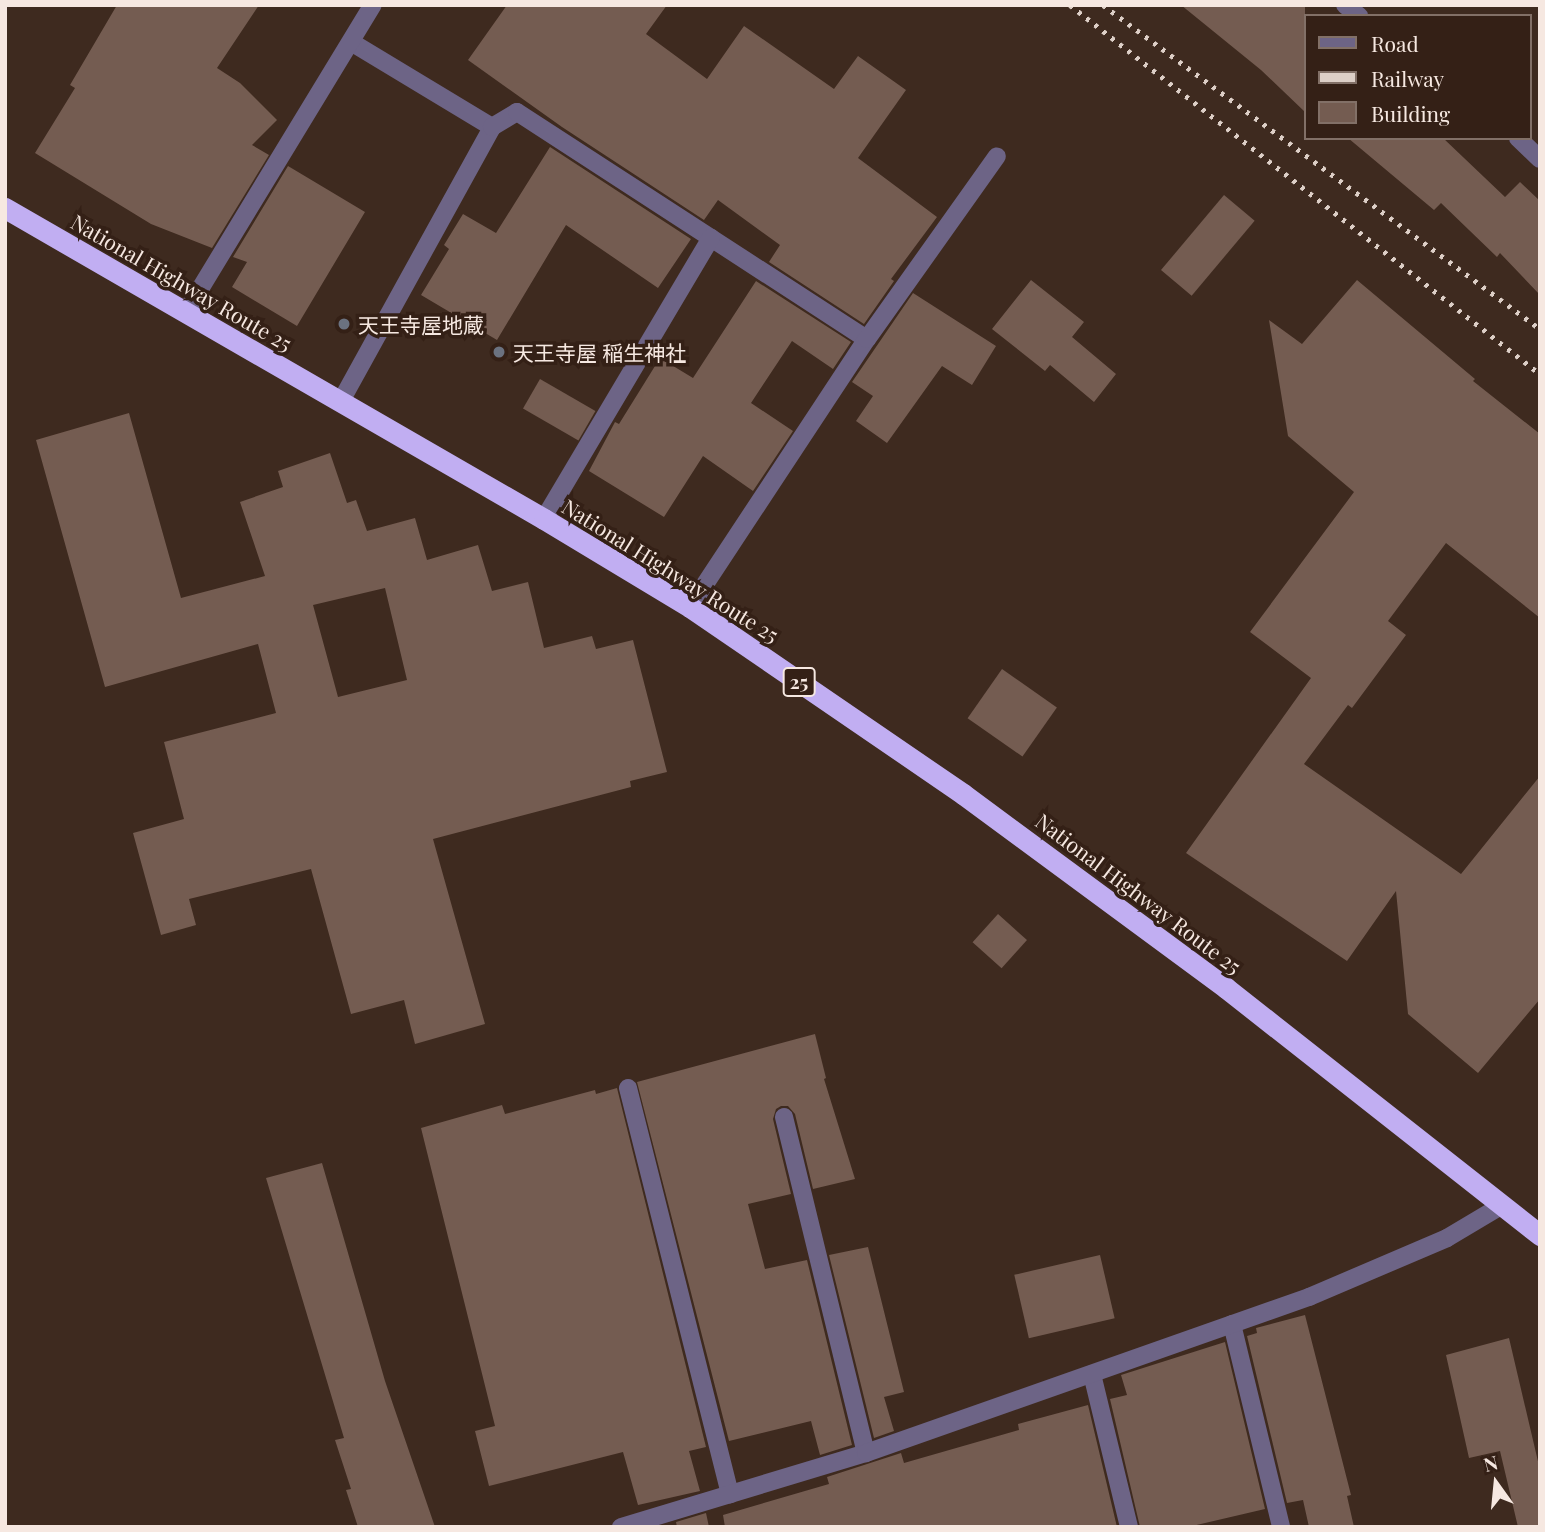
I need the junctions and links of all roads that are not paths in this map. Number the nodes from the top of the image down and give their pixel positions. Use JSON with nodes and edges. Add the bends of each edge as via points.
{"nodes":[{"id":1,"x":373,"y":5,"type":"edge"},
{"id":2,"x":351,"y":42,"type":"junction"},
{"id":3,"x":492,"y":127,"type":"junction"},
{"id":4,"x":1520,"y":140,"type":"edge"},
{"id":5,"x":997,"y":156,"type":"dead end"},
{"id":6,"x":1540,"y":159,"type":"edge"},
{"id":7,"x":5,"y":208,"type":"edge"},
{"id":8,"x":711,"y":238,"type":"junction"},
{"id":9,"x":186,"y":312,"type":"junction"},
{"id":10,"x":867,"y":339,"type":"junction"},
{"id":11,"x":341,"y":401,"type":"junction"},
{"id":12,"x":544,"y":519,"type":"junction"},
{"id":13,"x":690,"y":607,"type":"junction"},
{"id":14,"x":628,"y":1088,"type":"dead end"},
{"id":15,"x":784,"y":1117,"type":"dead end"},
{"id":16,"x":1502,"y":1206,"type":"junction"},
{"id":17,"x":1540,"y":1235,"type":"edge"},
{"id":18,"x":1232,"y":1324,"type":"junction"},
{"id":19,"x":1091,"y":1374,"type":"junction"},
{"id":20,"x":866,"y":1453,"type":"junction"},
{"id":21,"x":730,"y":1494,"type":"junction"},
{"id":22,"x":621,"y":1527,"type":"edge"},
{"id":23,"x":1129,"y":1527,"type":"edge"},
{"id":24,"x":1281,"y":1527,"type":"edge"}],
"edges":[{"from":1,"to":2,"type":"street"},
{"from":2,"to":3,"type":"street"},
{"from":2,"to":9,"type":"street"},
{"from":3,"to":8,"type":"street","via":[[517,112]]},
{"from":3,"to":11,"type":"street"},
{"from":4,"to":6,"type":"street"},
{"from":5,"to":10,"type":"street"},
{"from":7,"to":9,"type":"highway","name":"National Highway Route 25","number":"25"},
{"from":8,"to":10,"type":"street"},
{"from":8,"to":12,"type":"street"},
{"from":9,"to":11,"type":"highway","name":"National Highway Route 25","number":"25"},
{"from":10,"to":13,"type":"street"},
{"from":11,"to":12,"type":"highway","name":"National Highway Route 25","number":"25"},
{"from":12,"to":13,"type":"highway","name":"National Highway Route 25","number":"25"},
{"from":13,"to":16,"type":"highway","name":"National Highway Route 25","number":"25","via":[[963,793],[1226,988]]},
{"from":14,"to":21,"type":"street"},
{"from":15,"to":20,"type":"street"},
{"from":16,"to":17,"type":"highway","name":"National Highway Route 25","number":"25"},
{"from":16,"to":18,"type":"street","via":[[1447,1238],[1309,1297]]},
{"from":18,"to":19,"type":"street"},
{"from":18,"to":24,"type":"street"},
{"from":19,"to":20,"type":"street"},
{"from":19,"to":23,"type":"street"},
{"from":20,"to":21,"type":"street"},
{"from":21,"to":22,"type":"street"}]}
